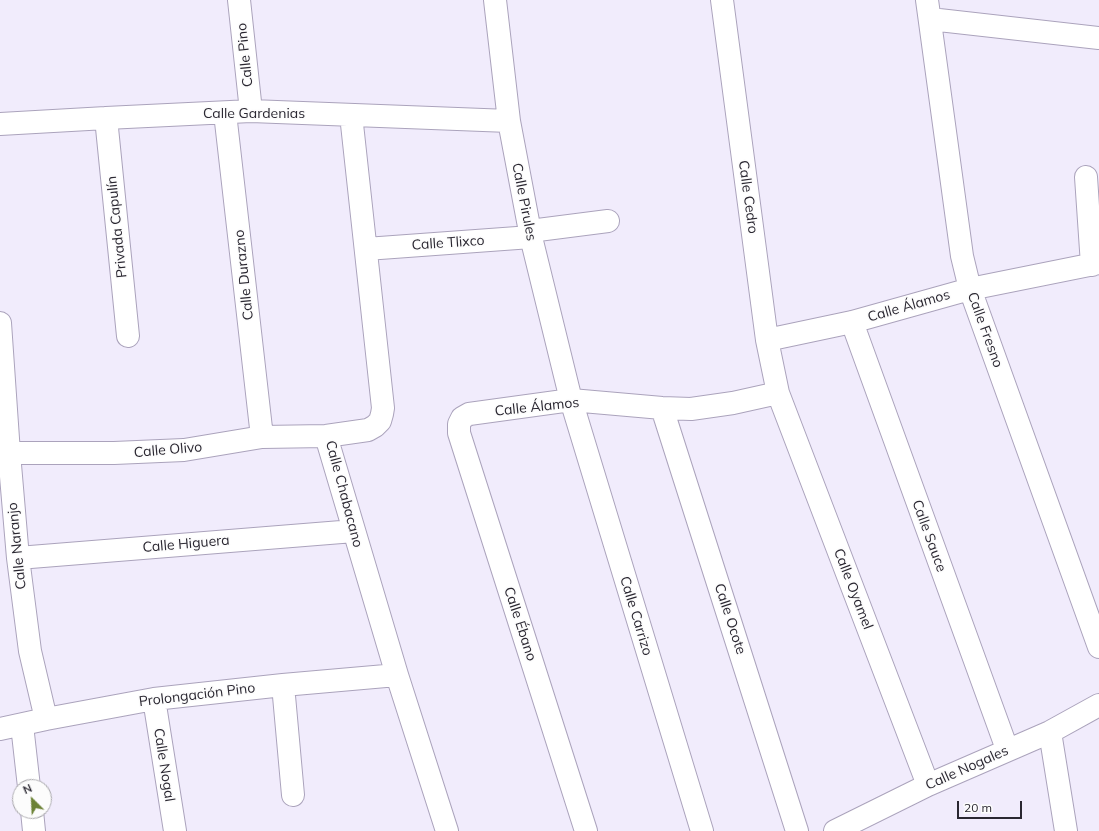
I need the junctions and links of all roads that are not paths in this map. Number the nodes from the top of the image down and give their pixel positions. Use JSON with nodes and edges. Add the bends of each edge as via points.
{"nodes":[{"id":1,"x":239,"y":0,"type":"edge"},
{"id":2,"x":495,"y":0,"type":"edge"},
{"id":3,"x":722,"y":0,"type":"edge"},
{"id":4,"x":928,"y":9,"type":"edge"},
{"id":5,"x":1099,"y":38,"type":"edge"},
{"id":6,"x":251,"y":111,"type":"junction"},
{"id":7,"x":225,"y":113,"type":"junction"},
{"id":8,"x":351,"y":116,"type":"junction"},
{"id":9,"x":106,"y":118,"type":"junction"},
{"id":10,"x":509,"y":121,"type":"junction"},
{"id":11,"x":0,"y":124,"type":"edge"},
{"id":12,"x":1086,"y":176,"type":"dead end"},
{"id":13,"x":608,"y":221,"type":"dead end"},
{"id":14,"x":530,"y":234,"type":"junction"},
{"id":15,"x":366,"y":249,"type":"junction"},
{"id":16,"x":1095,"y":264,"type":"edge"},
{"id":17,"x":970,"y":288,"type":"junction"},
{"id":18,"x":852,"y":322,"type":"junction"},
{"id":19,"x":0,"y":323,"type":"edge"},
{"id":20,"x":128,"y":336,"type":"dead end"},
{"id":21,"x":767,"y":340,"type":"junction"},
{"id":22,"x":778,"y":393,"type":"junction"},
{"id":23,"x":571,"y":400,"type":"junction"},
{"id":24,"x":662,"y":408,"type":"junction"},
{"id":25,"x":462,"y":418,"type":"joint"},
{"id":26,"x":326,"y":436,"type":"junction"},
{"id":27,"x":262,"y":437,"type":"junction"},
{"id":28,"x":9,"y":453,"type":"junction"},
{"id":29,"x":354,"y":531,"type":"junction"},
{"id":30,"x":18,"y":558,"type":"junction"},
{"id":31,"x":1099,"y":647,"type":"edge"},
{"id":32,"x":396,"y":675,"type":"junction"},
{"id":33,"x":283,"y":685,"type":"junction"},
{"id":34,"x":154,"y":699,"type":"junction"},
{"id":35,"x":1099,"y":705,"type":"edge"},
{"id":36,"x":46,"y":719,"type":"junction"},
{"id":37,"x":22,"y":725,"type":"junction"},
{"id":38,"x":0,"y":729,"type":"edge"},
{"id":39,"x":1050,"y":732,"type":"junction"},
{"id":40,"x":1007,"y":749,"type":"junction"},
{"id":41,"x":29,"y":779,"type":"edge"},
{"id":42,"x":928,"y":785,"type":"junction"},
{"id":43,"x":293,"y":795,"type":"dead end"},
{"id":44,"x":33,"y":819,"type":"edge"},
{"id":45,"x":34,"y":831,"type":"edge"},
{"id":46,"x":175,"y":831,"type":"edge"},
{"id":47,"x":447,"y":831,"type":"edge"},
{"id":48,"x":586,"y":831,"type":"edge"},
{"id":49,"x":702,"y":831,"type":"edge"},
{"id":50,"x":797,"y":831,"type":"edge"},
{"id":51,"x":835,"y":831,"type":"edge"},
{"id":52,"x":1066,"y":831,"type":"edge"}],
"edges":[{"from":1,"to":6,"type":"street","name":"Calle Pino"},
{"from":2,"to":10,"type":"street","name":"Calle Pirules"},
{"from":3,"to":21,"type":"street","name":"Calle Cedro"},
{"from":4,"to":5,"type":"street"},
{"from":4,"to":17,"type":"street","name":"Calle Fresno","via":[[962,256]]},
{"from":6,"to":7,"type":"street","name":"Calle Gardenias"},
{"from":6,"to":8,"type":"street","name":"Calle Gardenias"},
{"from":7,"to":9,"type":"street","name":"Calle Gardenias"},
{"from":7,"to":27,"type":"street","name":"Calle Durazno"},
{"from":8,"to":10,"type":"street","name":"Calle Gardenias"},
{"from":8,"to":15,"type":"street","name":"Calle Chabacano"},
{"from":9,"to":11,"type":"street","name":"Calle Gardenias"},
{"from":9,"to":20,"type":"street","name":"Privada Capulín"},
{"from":10,"to":14,"type":"street","name":"Calle Pirules"},
{"from":12,"to":16,"type":"street"},
{"from":13,"to":14,"type":"street","name":"Calle Tlixco"},
{"from":14,"to":15,"type":"street","name":"Calle Tlixco"},
{"from":14,"to":23,"type":"street","name":"Calle Pirules"},
{"from":15,"to":26,"type":"street","name":"Calle Chabacano","via":[[382,414],[380,421],[368,430]]},
{"from":16,"to":17,"type":"street","name":"Calle Álamos"},
{"from":17,"to":18,"type":"street","name":"Calle Álamos"},
{"from":17,"to":31,"type":"street","name":"Calle Fresno"},
{"from":18,"to":21,"type":"street","name":"Calle Álamos"},
{"from":18,"to":40,"type":"street","name":"Calle Sauce"},
{"from":19,"to":28,"type":"street","name":"Calle Naranjo"},
{"from":21,"to":22,"type":"street","name":"Calle Cedro"},
{"from":22,"to":24,"type":"street","name":"Calle Álamos","via":[[691,409]]},
{"from":22,"to":42,"type":"street","name":"Calle Oyamel"},
{"from":23,"to":24,"type":"street","name":"Calle Álamos"},
{"from":23,"to":25,"type":"street","name":"Calle Álamos","via":[[469,414]]},
{"from":23,"to":49,"type":"street","name":"Calle Carrizo"},
{"from":24,"to":50,"type":"street","name":"Calle Ocote"},
{"from":25,"to":48,"type":"street","name":"Calle Ébano","via":[[459,433]]},
{"from":26,"to":27,"type":"street","name":"Calle Olivo"},
{"from":26,"to":29,"type":"street","name":"Calle Chabacano"},
{"from":27,"to":28,"type":"street","name":"Calle Olivo","via":[[184,450]]},
{"from":28,"to":30,"type":"street","name":"Calle Naranjo"},
{"from":29,"to":30,"type":"street","name":"Calle Higuera"},
{"from":29,"to":32,"type":"street","name":"Calle Chabacano"},
{"from":30,"to":36,"type":"street","name":"Calle Naranjo","via":[[30,651]]},
{"from":32,"to":33,"type":"street","name":"Prolongación Pino"},
{"from":32,"to":47,"type":"street","name":"Calle Chabacano"},
{"from":33,"to":34,"type":"street","name":"Prolongación Pino"},
{"from":33,"to":43,"type":"street"},
{"from":34,"to":36,"type":"street","name":"Prolongación Pino"},
{"from":34,"to":46,"type":"street","name":"Calle Nogal"},
{"from":35,"to":39,"type":"street","name":"Calle Nogales"},
{"from":36,"to":37,"type":"street","name":"Prolongación Pino"},
{"from":37,"to":38,"type":"street","name":"Prolongación Pino"},
{"from":37,"to":41,"type":"street"},
{"from":39,"to":40,"type":"street","name":"Calle Nogales"},
{"from":39,"to":52,"type":"street"},
{"from":40,"to":42,"type":"street","name":"Calle Nogales"},
{"from":42,"to":51,"type":"street","name":"Calle Nogales"},
{"from":44,"to":45,"type":"street"}]}
